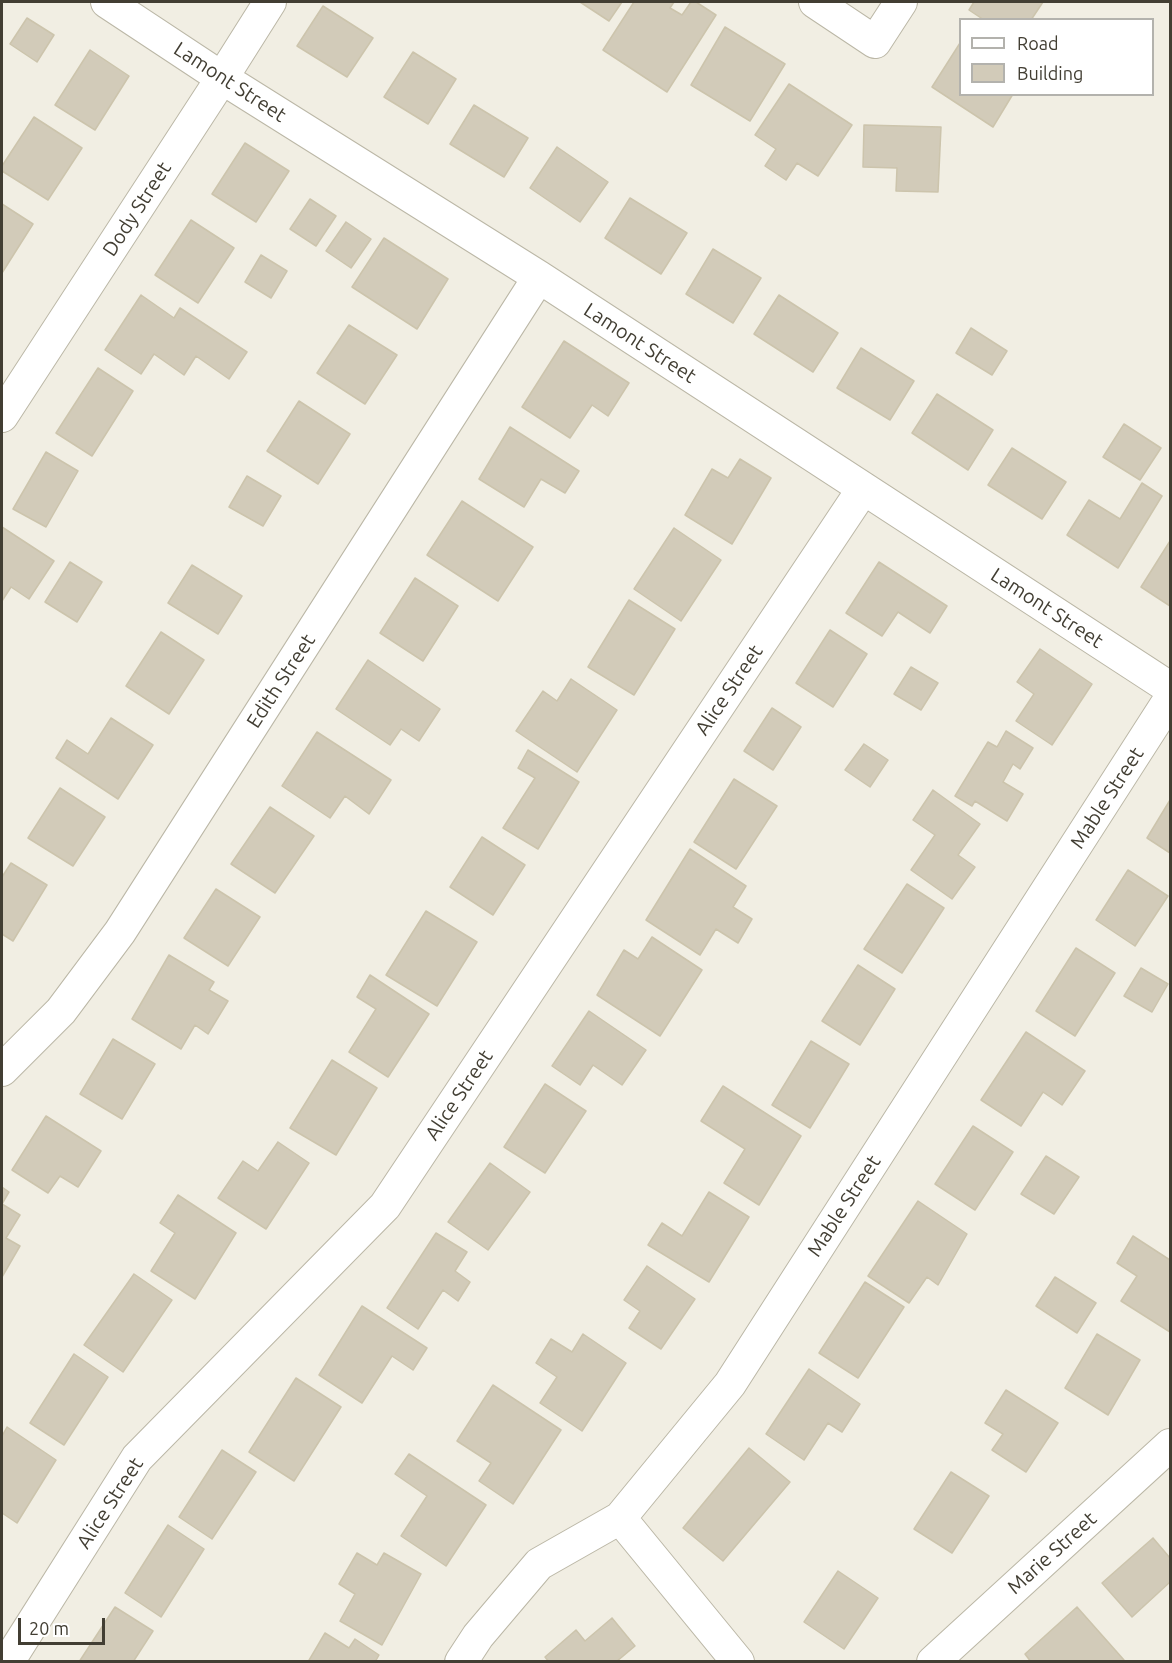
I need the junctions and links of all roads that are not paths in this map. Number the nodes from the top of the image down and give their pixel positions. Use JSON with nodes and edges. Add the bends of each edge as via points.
{"nodes":[{"id":1,"x":107,"y":2,"type":"edge"},
{"id":2,"x":270,"y":2,"type":"edge"},
{"id":3,"x":815,"y":2,"type":"edge"},
{"id":4,"x":901,"y":2,"type":"edge"},
{"id":5,"x":222,"y":78,"type":"junction"},
{"id":6,"x":539,"y":277,"type":"junction"},
{"id":7,"x":2,"y":416,"type":"edge"},
{"id":8,"x":863,"y":489,"type":"junction"},
{"id":9,"x":1170,"y":688,"type":"edge"},
{"id":10,"x":1170,"y":699,"type":"edge"},
{"id":11,"x":2,"y":1070,"type":"edge"},
{"id":12,"x":1170,"y":1445,"type":"edge"},
{"id":13,"x":620,"y":1518,"type":"junction"},
{"id":14,"x":8,"y":1662,"type":"edge"},
{"id":15,"x":461,"y":1662,"type":"edge"},
{"id":16,"x":738,"y":1662,"type":"edge"},
{"id":17,"x":933,"y":1662,"type":"edge"}],
"edges":[{"from":1,"to":5,"type":"street","name":"Lamont Street"},
{"from":2,"to":5,"type":"street","name":"Dody Street"},
{"from":3,"to":4,"type":"street","via":[[875,42]]},
{"from":5,"to":6,"type":"street","name":"Lamont Street"},
{"from":5,"to":7,"type":"street","name":"Dody Street"},
{"from":6,"to":8,"type":"street","name":"Lamont Street"},
{"from":6,"to":11,"type":"street","name":"Edith Street","via":[[120,932],[62,1011]]},
{"from":8,"to":9,"type":"street","name":"Lamont Street"},
{"from":8,"to":14,"type":"street","name":"Alice Street","via":[[385,1206],[137,1458]]},
{"from":10,"to":13,"type":"street","name":"Mable Street","via":[[730,1383]]},
{"from":12,"to":17,"type":"street","name":"Marie Street"},
{"from":13,"to":15,"type":"street","name":"Mable Street","via":[[539,1564]]},
{"from":13,"to":16,"type":"street"}]}
